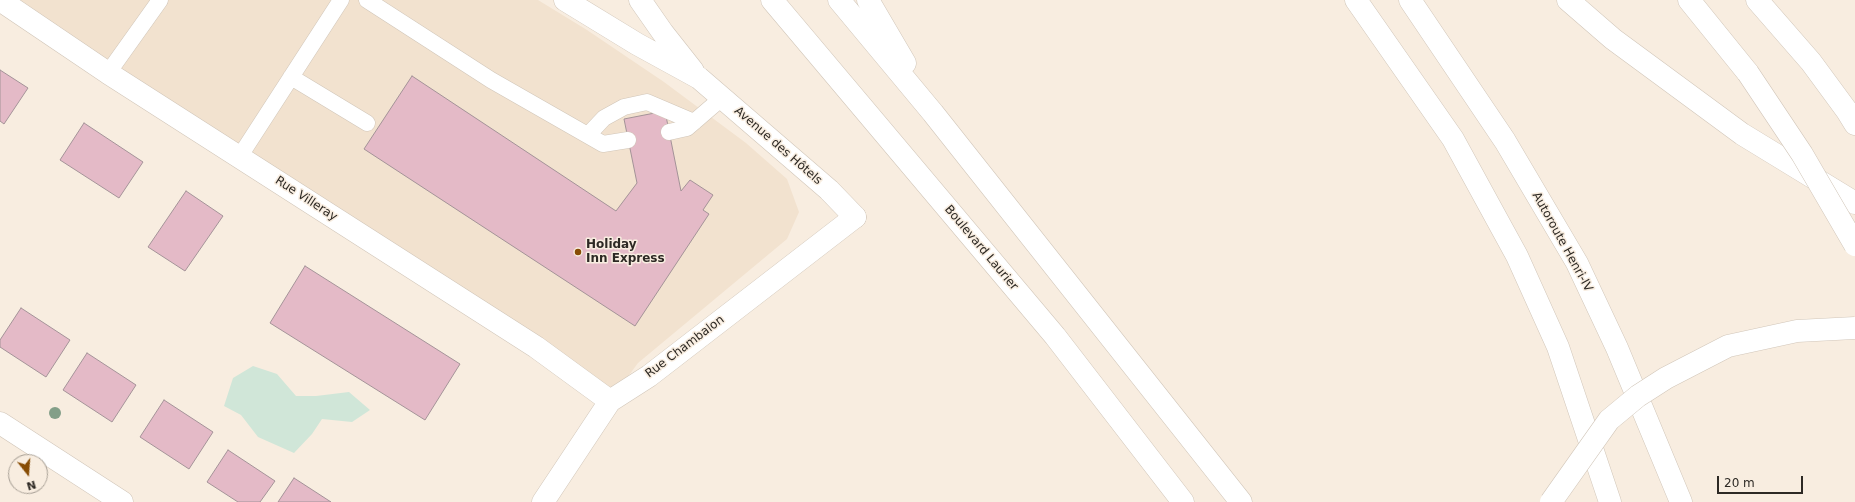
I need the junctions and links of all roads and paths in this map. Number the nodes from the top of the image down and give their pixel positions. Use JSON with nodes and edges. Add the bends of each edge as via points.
{"nodes":[{"id":1,"x":0,"y":0,"type":"edge"},
{"id":2,"x":160,"y":0,"type":"edge"},
{"id":3,"x":341,"y":0,"type":"edge"},
{"id":4,"x":367,"y":0,"type":"edge"},
{"id":5,"x":565,"y":0,"type":"edge"},
{"id":6,"x":640,"y":0,"type":"edge"},
{"id":7,"x":772,"y":0,"type":"edge"},
{"id":8,"x":838,"y":0,"type":"edge"},
{"id":9,"x":868,"y":0,"type":"edge"},
{"id":10,"x":1356,"y":0,"type":"edge"},
{"id":11,"x":1410,"y":0,"type":"edge"},
{"id":12,"x":1568,"y":0,"type":"edge"},
{"id":13,"x":1689,"y":0,"type":"edge"},
{"id":14,"x":1757,"y":0,"type":"edge"},
{"id":15,"x":108,"y":73,"type":"junction"},
{"id":16,"x":291,"y":77,"type":"junction"},
{"id":17,"x":699,"y":78,"type":"junction"},
{"id":18,"x":724,"y":97,"type":"junction"},
{"id":19,"x":933,"y":113,"type":"junction"},
{"id":20,"x":1852,"y":118,"type":"edge"},
{"id":21,"x":694,"y":122,"type":"junction"},
{"id":22,"x":367,"y":123,"type":"dead end"},
{"id":23,"x":669,"y":132,"type":"dead end"},
{"id":24,"x":588,"y":135,"type":"junction"},
{"id":25,"x":628,"y":140,"type":"dead end"},
{"id":26,"x":240,"y":156,"type":"junction"},
{"id":27,"x":1855,"y":203,"type":"edge"},
{"id":28,"x":855,"y":217,"type":"joint"},
{"id":29,"x":1855,"y":245,"type":"edge"},
{"id":30,"x":1855,"y":328,"type":"edge"},
{"id":31,"x":610,"y":401,"type":"junction"},
{"id":32,"x":0,"y":423,"type":"edge"},
{"id":33,"x":122,"y":502,"type":"edge"},
{"id":34,"x":543,"y":502,"type":"edge"},
{"id":35,"x":1182,"y":502,"type":"edge"},
{"id":36,"x":1241,"y":502,"type":"edge"},
{"id":37,"x":1551,"y":502,"type":"edge"},
{"id":38,"x":1610,"y":502,"type":"edge"},
{"id":39,"x":1681,"y":502,"type":"edge"}],
"edges":[{"from":1,"to":15,"type":"main road","name":"Rue Villeray"},
{"from":2,"to":15,"type":"lane"},
{"from":3,"to":16,"type":"lane"},
{"from":4,"to":24,"type":"lane","via":[[491,80]]},
{"from":5,"to":17,"type":"main road","name":"Avenue des Hôtels"},
{"from":6,"to":17,"type":"main road","name":"Avenue des Hôtels"},
{"from":7,"to":35,"type":"main road","name":"Boulevard Laurier","via":[[1055,336]]},
{"from":8,"to":19,"type":"main road"},
{"from":9,"to":19,"type":"main road"},
{"from":10,"to":38,"type":"main road","via":[[1453,139],[1517,256],[1558,348]]},
{"from":11,"to":39,"type":"main road","name":"Autoroute Henri-IV","via":[[1505,141],[1577,263],[1617,348]]},
{"from":12,"to":27,"type":"main road","via":[[1613,39],[1742,134]]},
{"from":13,"to":29,"type":"main road","bridge":true,"via":[[1748,73],[1802,154]]},
{"from":14,"to":20,"type":"main road","via":[[1811,62]]},
{"from":15,"to":26,"type":"main road","name":"Rue Villeray"},
{"from":16,"to":22,"type":"lane"},
{"from":16,"to":26,"type":"lane"},
{"from":17,"to":18,"type":"main road","name":"Avenue des Hôtels"},
{"from":18,"to":21,"type":"lane"},
{"from":18,"to":28,"type":"main road","name":"Avenue des Hôtels","via":[[829,190]]},
{"from":19,"to":36,"type":"main road"},
{"from":21,"to":23,"type":"lane","via":[[688,128]]},
{"from":21,"to":24,"type":"lane","via":[[647,102],[624,107],[604,118]]},
{"from":24,"to":25,"type":"lane","via":[[603,144]]},
{"from":26,"to":31,"type":"main road","name":"Rue Villeray","via":[[536,347]]},
{"from":28,"to":31,"type":"main road","name":"Rue Chambalon","via":[[649,376]]},
{"from":30,"to":37,"type":"main road","bridge":true,"via":[[1797,331],[1728,346],[1666,378],[1638,396],[1609,420]]},
{"from":31,"to":34,"type":"main road","name":"Rue Chambalon"},
{"from":32,"to":33,"type":"main road"}]}
